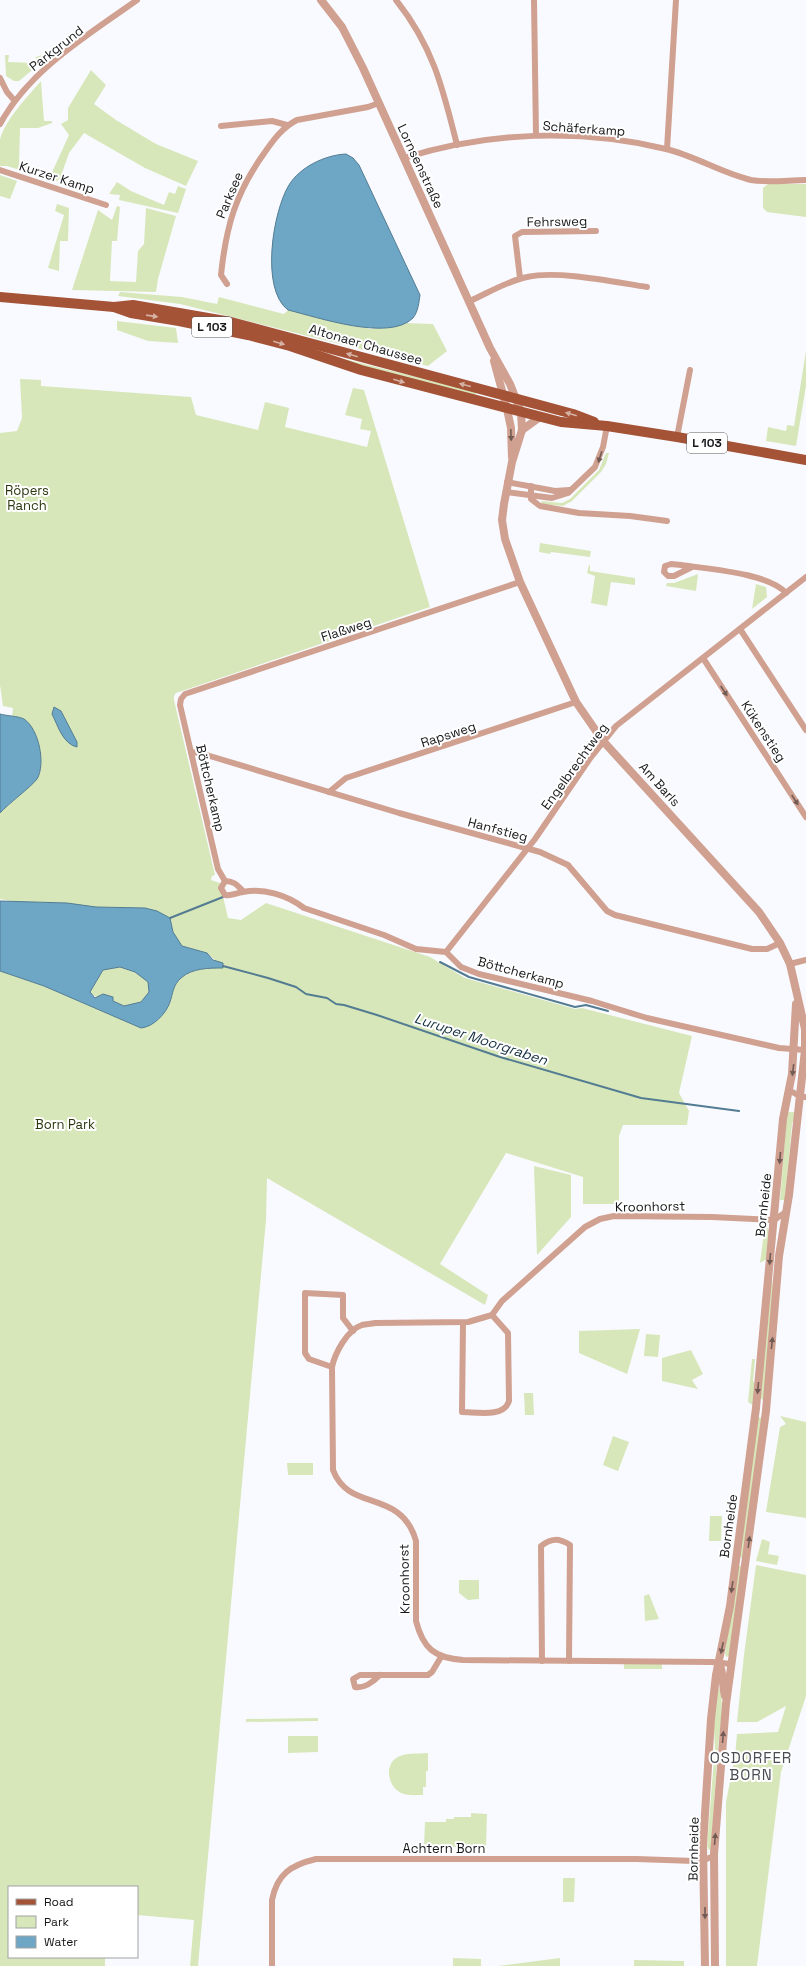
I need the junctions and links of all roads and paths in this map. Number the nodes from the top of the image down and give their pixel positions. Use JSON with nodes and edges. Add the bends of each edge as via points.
{"nodes":[{"id":1,"x":137,"y":0,"type":"edge"},
{"id":2,"x":321,"y":0,"type":"edge"},
{"id":3,"x":396,"y":0,"type":"edge"},
{"id":4,"x":534,"y":0,"type":"edge"},
{"id":5,"x":676,"y":0,"type":"edge"},
{"id":6,"x":0,"y":78,"type":"edge"},
{"id":7,"x":14,"y":100,"type":"junction"},
{"id":8,"x":379,"y":103,"type":"junction"},
{"id":9,"x":0,"y":124,"type":"edge"},
{"id":10,"x":287,"y":125,"type":"junction"},
{"id":11,"x":221,"y":126,"type":"dead end"},
{"id":12,"x":536,"y":135,"type":"junction"},
{"id":13,"x":457,"y":145,"type":"junction"},
{"id":14,"x":667,"y":149,"type":"junction"},
{"id":15,"x":404,"y":158,"type":"junction"},
{"id":16,"x":0,"y":170,"type":"edge"},
{"id":17,"x":806,"y":180,"type":"edge"},
{"id":18,"x":106,"y":204,"type":"dead end"},
{"id":19,"x":596,"y":231,"type":"dead end"},
{"id":20,"x":520,"y":278,"type":"junction"},
{"id":21,"x":227,"y":284,"type":"dead end"},
{"id":22,"x":647,"y":287,"type":"dead end"},
{"id":23,"x":0,"y":297,"type":"edge"},
{"id":24,"x":470,"y":301,"type":"junction"},
{"id":25,"x":114,"y":308,"type":"junction"},
{"id":26,"x":490,"y":348,"type":"junction"},
{"id":27,"x":690,"y":370,"type":"dead end"},
{"id":28,"x":503,"y":396,"type":"junction"},
{"id":29,"x":516,"y":400,"type":"junction"},
{"id":30,"x":507,"y":409,"type":"junction"},
{"id":31,"x":520,"y":412,"type":"junction"},
{"id":32,"x":540,"y":417,"type":"junction"},
{"id":33,"x":608,"y":426,"type":"junction"},
{"id":34,"x":522,"y":430,"type":"junction"},
{"id":35,"x":677,"y":437,"type":"junction"},
{"id":36,"x":806,"y":460,"type":"edge"},
{"id":37,"x":512,"y":462,"type":"junction"},
{"id":38,"x":507,"y":482,"type":"junction"},
{"id":39,"x":532,"y":486,"type":"junction"},
{"id":40,"x":574,"y":488,"type":"junction"},
{"id":41,"x":506,"y":492,"type":"junction"},
{"id":42,"x":530,"y":496,"type":"junction"},
{"id":43,"x":667,"y":521,"type":"dead end"},
{"id":44,"x":692,"y":567,"type":"dead end"},
{"id":45,"x":806,"y":577,"type":"edge"},
{"id":46,"x":520,"y":582,"type":"junction"},
{"id":47,"x":786,"y":593,"type":"junction"},
{"id":48,"x":740,"y":629,"type":"junction"},
{"id":49,"x":703,"y":658,"type":"junction"},
{"id":50,"x":181,"y":699,"type":"joint"},
{"id":51,"x":576,"y":702,"type":"junction"},
{"id":52,"x":806,"y":730,"type":"edge"},
{"id":53,"x":603,"y":741,"type":"junction"},
{"id":54,"x":192,"y":752,"type":"junction"},
{"id":55,"x":329,"y":792,"type":"junction"},
{"id":56,"x":806,"y":817,"type":"edge"},
{"id":57,"x":527,"y":849,"type":"junction"},
{"id":58,"x":225,"y":881,"type":"junction"},
{"id":59,"x":243,"y":892,"type":"junction"},
{"id":60,"x":780,"y":943,"type":"junction"},
{"id":61,"x":446,"y":952,"type":"junction"},
{"id":62,"x":806,"y":960,"type":"edge"},
{"id":63,"x":790,"y":964,"type":"junction"},
{"id":64,"x":796,"y":991,"type":"junction"},
{"id":65,"x":795,"y":1050,"type":"junction"},
{"id":66,"x":805,"y":1050,"type":"junction"},
{"id":67,"x":789,"y":1090,"type":"junction"},
{"id":68,"x":804,"y":1093,"type":"edge"},
{"id":69,"x":786,"y":1212,"type":"junction"},
{"id":70,"x":774,"y":1220,"type":"junction"},
{"id":71,"x":779,"y":1256,"type":"junction"},
{"id":72,"x":492,"y":1315,"type":"junction"},
{"id":73,"x":462,"y":1323,"type":"junction"},
{"id":74,"x":353,"y":1331,"type":"junction"},
{"id":75,"x":332,"y":1367,"type":"junction"},
{"id":76,"x":441,"y":1657,"type":"junction"},
{"id":77,"x":542,"y":1661,"type":"junction"},
{"id":78,"x":569,"y":1661,"type":"junction"},
{"id":79,"x":719,"y":1662,"type":"junction"},
{"id":80,"x":731,"y":1664,"type":"junction"},
{"id":81,"x":380,"y":1675,"type":"dead end"},
{"id":82,"x":726,"y":1699,"type":"junction"},
{"id":83,"x":714,"y":1856,"type":"junction"},
{"id":84,"x":704,"y":1860,"type":"junction"},
{"id":85,"x":715,"y":1906,"type":"junction"},
{"id":86,"x":272,"y":1966,"type":"edge"},
{"id":87,"x":705,"y":1966,"type":"edge"},
{"id":88,"x":715,"y":1966,"type":"edge"}],
"edges":[{"from":1,"to":7,"type":"street","name":"Parkgrund","via":[[50,64]]},
{"from":2,"to":8,"type":"street","name":"Lornsenstraße","via":[[342,27]]},
{"from":3,"to":13,"type":"street","via":[[429,50]]},
{"from":4,"to":12,"type":"street"},
{"from":5,"to":14,"type":"street"},
{"from":6,"to":7,"type":"street"},
{"from":7,"to":9,"type":"street","name":"Parkgrund"},
{"from":8,"to":10,"type":"street","via":[[297,120]]},
{"from":8,"to":15,"type":"street","name":"Lornsenstraße"},
{"from":10,"to":11,"type":"street","via":[[272,122]]},
{"from":10,"to":21,"type":"street","name":"Parksee","via":[[251,172],[231,216],[220,275]]},
{"from":12,"to":13,"type":"street","name":"Schäferkamp","via":[[480,140]]},
{"from":12,"to":14,"type":"street","name":"Schäferkamp","via":[[598,138]]},
{"from":13,"to":15,"type":"street","name":"Schäferkamp"},
{"from":14,"to":17,"type":"street","name":"Schäferkamp","via":[[748,179]]},
{"from":15,"to":24,"type":"street","name":"Lornsenstraße"},
{"from":16,"to":18,"type":"street","name":"Kurzer Kamp"},
{"from":19,"to":20,"type":"street","name":"Fehrsweg","via":[[518,234],[515,236]]},
{"from":20,"to":22,"type":"street","via":[[556,275]]},
{"from":20,"to":24,"type":"street"},
{"from":23,"to":25,"type":"main road","name":"Altonaer Chaussee","number":"L 103"},
{"from":24,"to":26,"type":"street","name":"Lornsenstraße"},
{"from":28,"to":25,"type":"main road","name":"Altonaer Chaussee","number":"L 103","one_way":true,"via":[[231,322],[133,305]]},
{"from":25,"to":30,"type":"main road","name":"Altonaer Chaussee","number":"L 103","one_way":true,"via":[[248,335],[362,370]]},
{"from":26,"to":28,"type":"street","name":"Lornsenstraße"},
{"from":26,"to":29,"type":"street","name":"Lornsenstraße"},
{"from":27,"to":35,"type":"street"},
{"from":28,"to":29,"type":"main road","name":"Altonaer Chaussee","number":"L 103"},
{"from":28,"to":30,"type":"street","name":"Lornsenstraße"},
{"from":29,"to":30,"type":"street"},
{"from":29,"to":31,"type":"street","name":"Lornsenstraße"},
{"from":33,"to":29,"type":"main road","name":"Altonaer Chaussee","number":"L 103","one_way":true,"via":[[573,414]]},
{"from":30,"to":31,"type":"main road","name":"Altonaer Chaussee","number":"L 103"},
{"from":30,"to":37,"type":"street","name":"Lornsenstraße","one_way":true,"via":[[511,428]]},
{"from":31,"to":32,"type":"main road","name":"Altonaer Chaussee","number":"L 103"},
{"from":31,"to":34,"type":"street","name":"Lornsenstraße"},
{"from":32,"to":33,"type":"main road","name":"Altonaer Chaussee","number":"L 103","via":[[571,424]]},
{"from":32,"to":34,"type":"street"},
{"from":33,"to":35,"type":"main road","name":"Altonaer Chaussee","number":"L 103"},
{"from":33,"to":40,"type":"street","one_way":true,"via":[[598,463]]},
{"from":34,"to":37,"type":"street"},
{"from":35,"to":36,"type":"main road","name":"Altonaer Chaussee","number":"L 103"},
{"from":37,"to":38,"type":"street","name":"Am Barls"},
{"from":38,"to":39,"type":"street"},
{"from":38,"to":41,"type":"street","name":"Am Barls"},
{"from":39,"to":40,"type":"street","via":[[562,491]]},
{"from":39,"to":42,"type":"street"},
{"from":40,"to":42,"type":"street","via":[[568,493],[552,498]]},
{"from":41,"to":42,"type":"street"},
{"from":41,"to":46,"type":"street","name":"Am Barls","via":[[502,520],[505,539]]},
{"from":42,"to":43,"type":"street","via":[[534,504],[540,506],[579,513]]},
{"from":44,"to":47,"type":"street","via":[[768,580]]},
{"from":45,"to":47,"type":"street","name":"Engelbrechtweg"},
{"from":46,"to":50,"type":"street","name":"Flaßweg","via":[[185,694]]},
{"from":46,"to":51,"type":"street","name":"Am Barls"},
{"from":47,"to":48,"type":"street","name":"Engelbrechtweg"},
{"from":48,"to":49,"type":"street","name":"Engelbrechtweg"},
{"from":48,"to":52,"type":"street"},
{"from":49,"to":53,"type":"street","name":"Engelbrechtweg","via":[[616,726]]},
{"from":49,"to":56,"type":"street","name":"Kükenstieg","one_way":true},
{"from":50,"to":54,"type":"street","name":"Böttcherkamp","via":[[180,705]]},
{"from":51,"to":53,"type":"street","name":"Am Barls"},
{"from":51,"to":55,"type":"street","name":"Rapsweg","via":[[346,778]]},
{"from":53,"to":57,"type":"street","name":"Engelbrechtweg"},
{"from":53,"to":60,"type":"street","name":"Am Barls","via":[[759,912]]},
{"from":54,"to":55,"type":"street","name":"Hanfstieg"},
{"from":54,"to":58,"type":"street","name":"Böttcherkamp","via":[[218,869]]},
{"from":55,"to":57,"type":"street","name":"Hanfstieg"},
{"from":57,"to":60,"type":"street","name":"Hanfstieg","via":[[568,865],[608,911],[615,915],[752,949],[767,948]]},
{"from":57,"to":61,"type":"street","name":"Engelbrechtweg"},
{"from":58,"to":59,"type":"street","via":[[237,884]]},
{"from":58,"to":59,"type":"street","name":"Böttcherkamp","via":[[221,888],[225,895]]},
{"from":59,"to":61,"type":"street","name":"Böttcherkamp","via":[[270,892],[294,901],[304,908],[384,935],[416,949]]},
{"from":60,"to":63,"type":"street","name":"Am Barls"},
{"from":61,"to":65,"type":"street","name":"Böttcherkamp","via":[[461,967],[479,974],[592,1001],[647,1018]]},
{"from":62,"to":63,"type":"street"},
{"from":63,"to":64,"type":"street","name":"Am Barls"},
{"from":64,"to":65,"type":"street","name":"Am Barls"},
{"from":64,"to":66,"type":"street","name":"Am Barls","via":[[805,1029]]},
{"from":65,"to":66,"type":"street","name":"Böttcherkamp"},
{"from":65,"to":67,"type":"street","name":"Am Barls","one_way":true},
{"from":66,"to":68,"type":"street","name":"Am Barls"},
{"from":67,"to":68,"type":"street"},
{"from":67,"to":70,"type":"street","name":"Bornheide","one_way":true,"via":[[783,1119]]},
{"from":68,"to":69,"type":"street","name":"Bornheide","via":[[794,1138]]},
{"from":69,"to":70,"type":"street"},
{"from":69,"to":71,"type":"street","name":"Bornheide"},
{"from":70,"to":71,"type":"street","via":[[777,1224]]},
{"from":70,"to":72,"type":"street","name":"Kroonhorst","via":[[614,1216],[600,1219],[585,1227],[502,1301]]},
{"from":70,"to":79,"type":"street","name":"Bornheide","one_way":true,"via":[[754,1423],[730,1606]]},
{"from":80,"to":71,"type":"street","name":"Bornheide","one_way":true,"via":[[766,1411]]},
{"from":72,"to":73,"type":"street"},
{"from":72,"to":73,"type":"street","via":[[506,1330],[509,1340],[509,1401],[506,1408],[500,1412],[462,1412]]},
{"from":73,"to":74,"type":"street","via":[[375,1323],[362,1325]]},
{"from":74,"to":75,"type":"street","name":"Kroonhorst","via":[[336,1353]]},
{"from":74,"to":75,"type":"street","via":[[343,1318],[343,1294],[305,1293],[305,1353],[309,1359]]},
{"from":75,"to":76,"type":"street","name":"Kroonhorst","via":[[333,1470],[336,1479],[346,1490],[359,1497],[395,1509],[407,1522],[416,1541],[416,1621],[424,1642],[430,1650]]},
{"from":76,"to":77,"type":"street","via":[[463,1660]]},
{"from":76,"to":81,"type":"street","via":[[428,1675]]},
{"from":77,"to":78,"type":"street"},
{"from":77,"to":78,"type":"street","via":[[541,1546],[549,1540],[562,1540],[570,1545]]},
{"from":78,"to":79,"type":"street"},
{"from":79,"to":80,"type":"street"},
{"from":79,"to":82,"type":"street"},
{"from":79,"to":84,"type":"street","name":"Bornheide","via":[[711,1719]]},
{"from":80,"to":82,"type":"street","name":"Bornheide"},
{"from":83,"to":82,"type":"street","name":"Bornheide","one_way":true},
{"from":83,"to":84,"type":"street"},
{"from":83,"to":85,"type":"street","name":"Bornheide"},
{"from":84,"to":85,"type":"street"},
{"from":84,"to":86,"type":"street","name":"Achtern Born","via":[[316,1859],[294,1866],[281,1878],[274,1890]]},
{"from":84,"to":87,"type":"street","name":"Bornheide","one_way":true},
{"from":85,"to":88,"type":"street","name":"Bornheide"}]}
